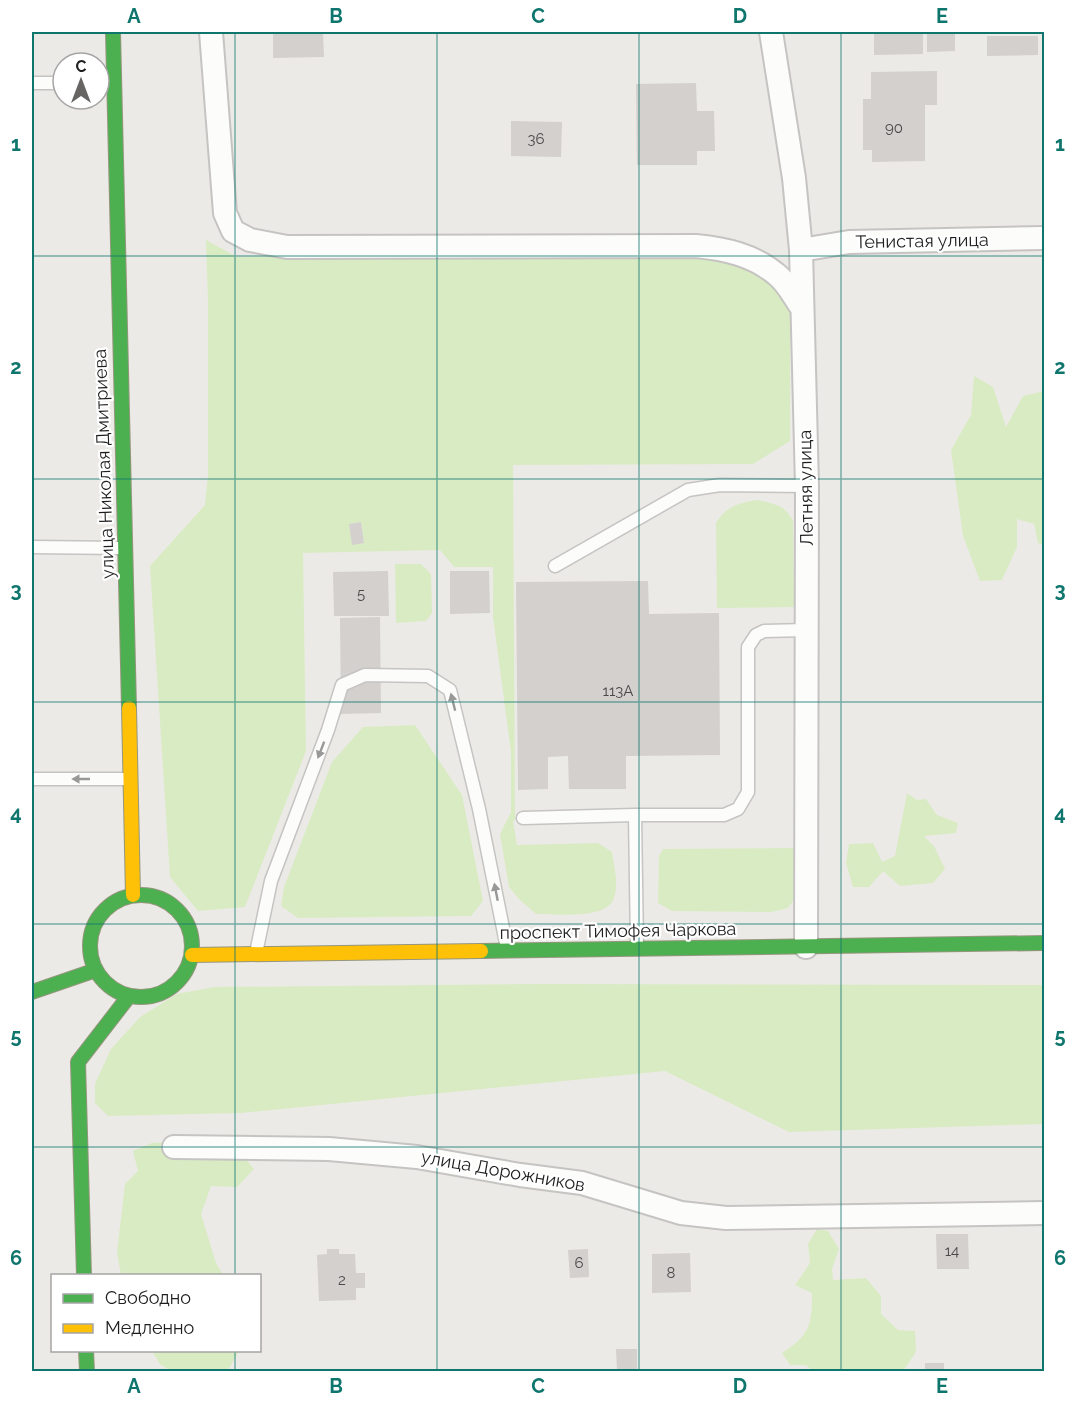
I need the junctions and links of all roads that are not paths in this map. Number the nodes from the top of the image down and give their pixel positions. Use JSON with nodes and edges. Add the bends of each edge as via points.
{"nodes":[{"id":1,"x":113,"y":32,"type":"edge"},
{"id":2,"x":211,"y":32,"type":"edge"},
{"id":3,"x":771,"y":32,"type":"edge"},
{"id":4,"x":32,"y":83,"type":"edge"},
{"id":5,"x":51,"y":83,"type":"edge"},
{"id":6,"x":114,"y":83,"type":"joint"},
{"id":7,"x":1044,"y":238,"type":"edge"},
{"id":8,"x":801,"y":250,"type":"junction"},
{"id":9,"x":802,"y":308,"type":"junction"},
{"id":10,"x":807,"y":486,"type":"junction"},
{"id":11,"x":32,"y":547,"type":"edge"},
{"id":12,"x":125,"y":548,"type":"junction"},
{"id":13,"x":555,"y":566,"type":"dead end"},
{"id":14,"x":807,"y":630,"type":"junction"},
{"id":15,"x":32,"y":778,"type":"edge"},
{"id":16,"x":131,"y":779,"type":"junction"},
{"id":17,"x":635,"y":815,"type":"junction"},
{"id":18,"x":523,"y":818,"type":"dead end"},
{"id":19,"x":133,"y":895,"type":"junction"},
{"id":20,"x":1044,"y":944,"type":"edge"},
{"id":21,"x":806,"y":947,"type":"junction"},
{"id":22,"x":637,"y":949,"type":"junction"},
{"id":23,"x":508,"y":950,"type":"junction"},
{"id":24,"x":192,"y":955,"type":"junction"},
{"id":25,"x":255,"y":955,"type":"junction"},
{"id":26,"x":96,"y":970,"type":"junction"},
{"id":27,"x":32,"y":992,"type":"edge"},
{"id":28,"x":129,"y":996,"type":"junction"},
{"id":29,"x":174,"y":1147,"type":"dead end"},
{"id":30,"x":1044,"y":1213,"type":"edge"},
{"id":31,"x":84,"y":1274,"type":"edge"},
{"id":32,"x":86,"y":1352,"type":"edge"},
{"id":33,"x":87,"y":1371,"type":"edge"}],
"edges":[{"from":1,"to":6,"type":"main road","name":"улица Николая Дмитриева"},
{"from":2,"to":9,"type":"street","via":[[225,213],[233,231],[250,240],[287,247],[727,249],[778,275]]},
{"from":3,"to":8,"type":"street","name":"Летняя улица"},
{"from":4,"to":5,"type":"lane"},
{"from":6,"to":12,"type":"main road","name":"улица Николая Дмитриева"},
{"from":7,"to":8,"type":"street","name":"Тенистая улица","via":[[849,242]]},
{"from":8,"to":9,"type":"street","name":"Летняя улица"},
{"from":9,"to":10,"type":"street","name":"Летняя улица"},
{"from":10,"to":13,"type":"lane","via":[[720,485],[688,490]]},
{"from":10,"to":14,"type":"street","name":"Летняя улица"},
{"from":11,"to":12,"type":"lane"},
{"from":12,"to":16,"type":"main road","name":"улица Николая Дмитриева"},
{"from":14,"to":17,"type":"lane","via":[[764,631],[748,647],[748,792],[738,809],[724,815]]},
{"from":14,"to":21,"type":"street","name":"Летняя улица"},
{"from":16,"to":15,"type":"lane","one_way":true},
{"from":16,"to":19,"type":"main road","name":"улица Николая Дмитриева"},
{"from":17,"to":18,"type":"lane"},
{"from":17,"to":22,"type":"lane"},
{"from":19,"to":24,"type":"main road","via":[[157,897],[178,909],[191,931]]},
{"from":19,"to":26,"type":"main road","via":[[104,909],[95,923],[90,955]]},
{"from":20,"to":21,"type":"main road","name":"проспект Тимофея Чаркова"},
{"from":21,"to":22,"type":"main road","name":"проспект Тимофея Чаркова"},
{"from":22,"to":23,"type":"main road","name":"проспект Тимофея Чаркова"},
{"from":23,"to":25,"type":"main road","name":"проспект Тимофея Чаркова"},
{"from":23,"to":25,"type":"lane","one_way":true,"via":[[450,690],[428,676],[364,675],[342,685],[271,881]]},
{"from":24,"to":25,"type":"main road","name":"проспект Тимофея Чаркова"},
{"from":24,"to":28,"type":"main road","via":[[185,973],[170,988],[151,996]]},
{"from":26,"to":27,"type":"main road"},
{"from":26,"to":28,"type":"main road","via":[[110,986]]},
{"from":28,"to":31,"type":"main road","via":[[78,1062]]},
{"from":29,"to":30,"type":"street","name":"улица Дорожников","via":[[329,1149],[417,1157],[582,1183],[681,1213],[726,1218]]},
{"from":32,"to":33,"type":"main road"}]}
